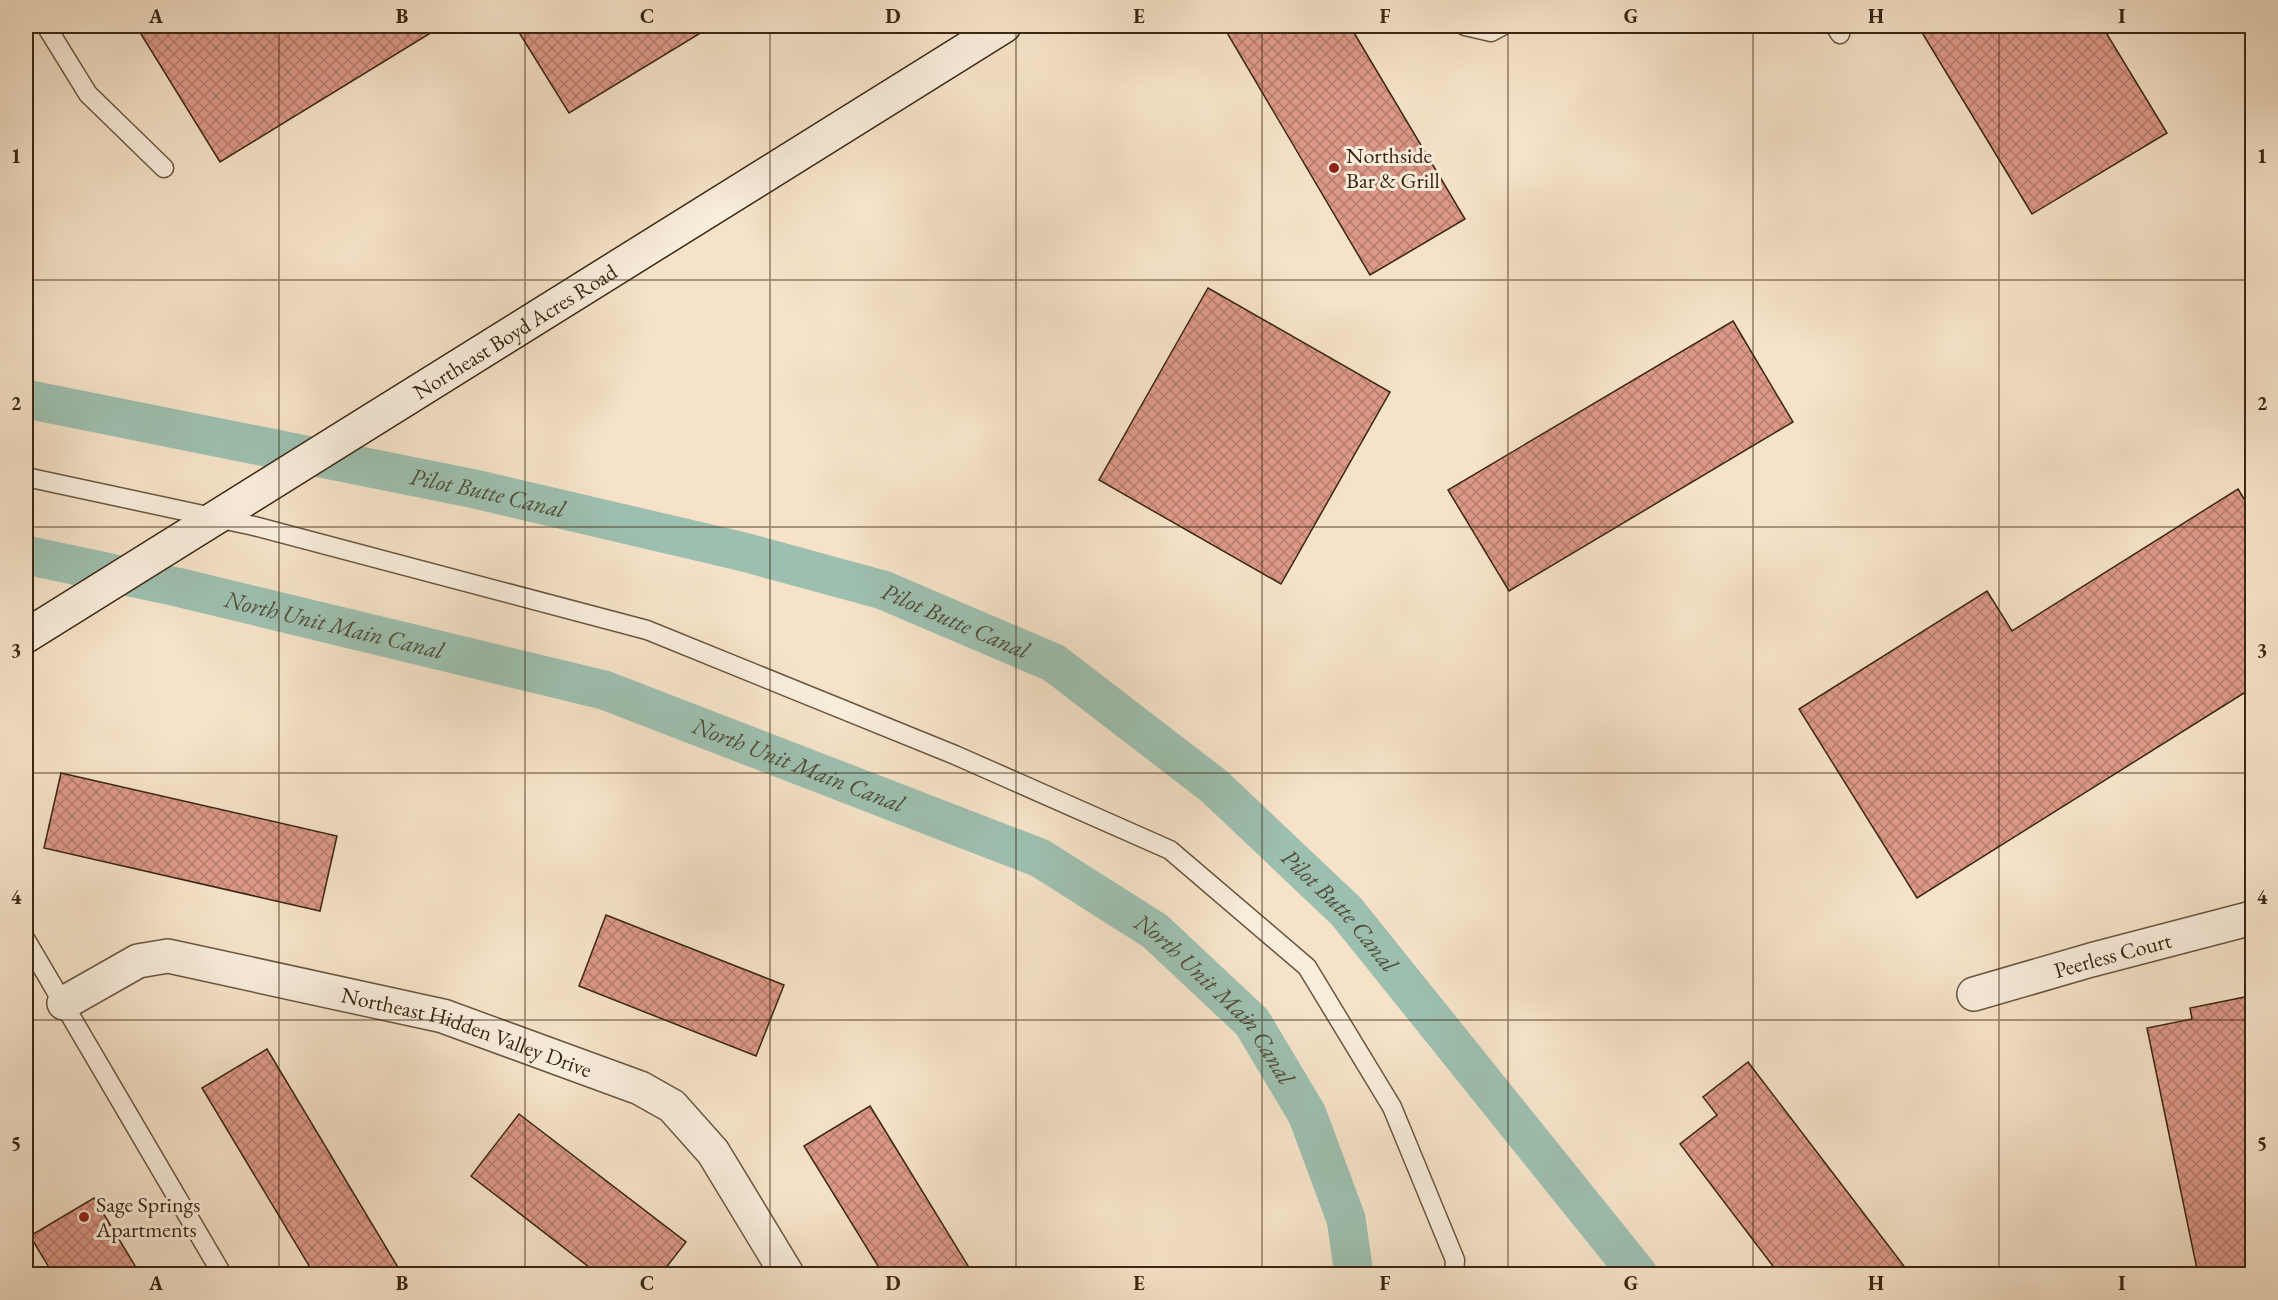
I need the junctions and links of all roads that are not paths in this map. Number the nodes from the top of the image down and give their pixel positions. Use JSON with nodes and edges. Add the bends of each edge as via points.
{"nodes":[{"id":1,"x":46,"y":26,"type":"edge"},
{"id":2,"x":1004,"y":26,"type":"edge"},
{"id":3,"x":1465,"y":26,"type":"edge"},
{"id":4,"x":1503,"y":26,"type":"edge"},
{"id":5,"x":164,"y":168,"type":"dead end"},
{"id":6,"x":26,"y":477,"type":"edge"},
{"id":7,"x":215,"y":518,"type":"junction"},
{"id":8,"x":26,"y":636,"type":"edge"},
{"id":9,"x":2253,"y":918,"type":"edge"},
{"id":10,"x":26,"y":940,"type":"edge"},
{"id":11,"x":1974,"y":994,"type":"dead end"},
{"id":12,"x":64,"y":1003,"type":"junction"},
{"id":13,"x":222,"y":1275,"type":"edge"},
{"id":14,"x":787,"y":1275,"type":"edge"},
{"id":15,"x":1454,"y":1275,"type":"edge"}],
"edges":[{"from":1,"to":5,"type":"lane","via":[[88,94]]},
{"from":2,"to":7,"type":"street","name":"Northeast Boyd Acres Road"},
{"from":3,"to":4,"type":"lane","via":[[1491,32]]},
{"from":6,"to":7,"type":"lane"},
{"from":7,"to":8,"type":"street","name":"Northeast Boyd Acres Road"},
{"from":7,"to":15,"type":"lane","via":[[647,630],[955,755],[1170,850],[1307,967],[1392,1107],[1455,1260]]},
{"from":9,"to":11,"type":"street","name":"Peerless Court"},
{"from":10,"to":12,"type":"lane"},
{"from":12,"to":13,"type":"lane"},
{"from":12,"to":14,"type":"street","name":"Northeast Hidden Valley Drive","via":[[138,961],[168,956],[443,1016],[640,1088],[672,1106],[713,1152]]}]}
